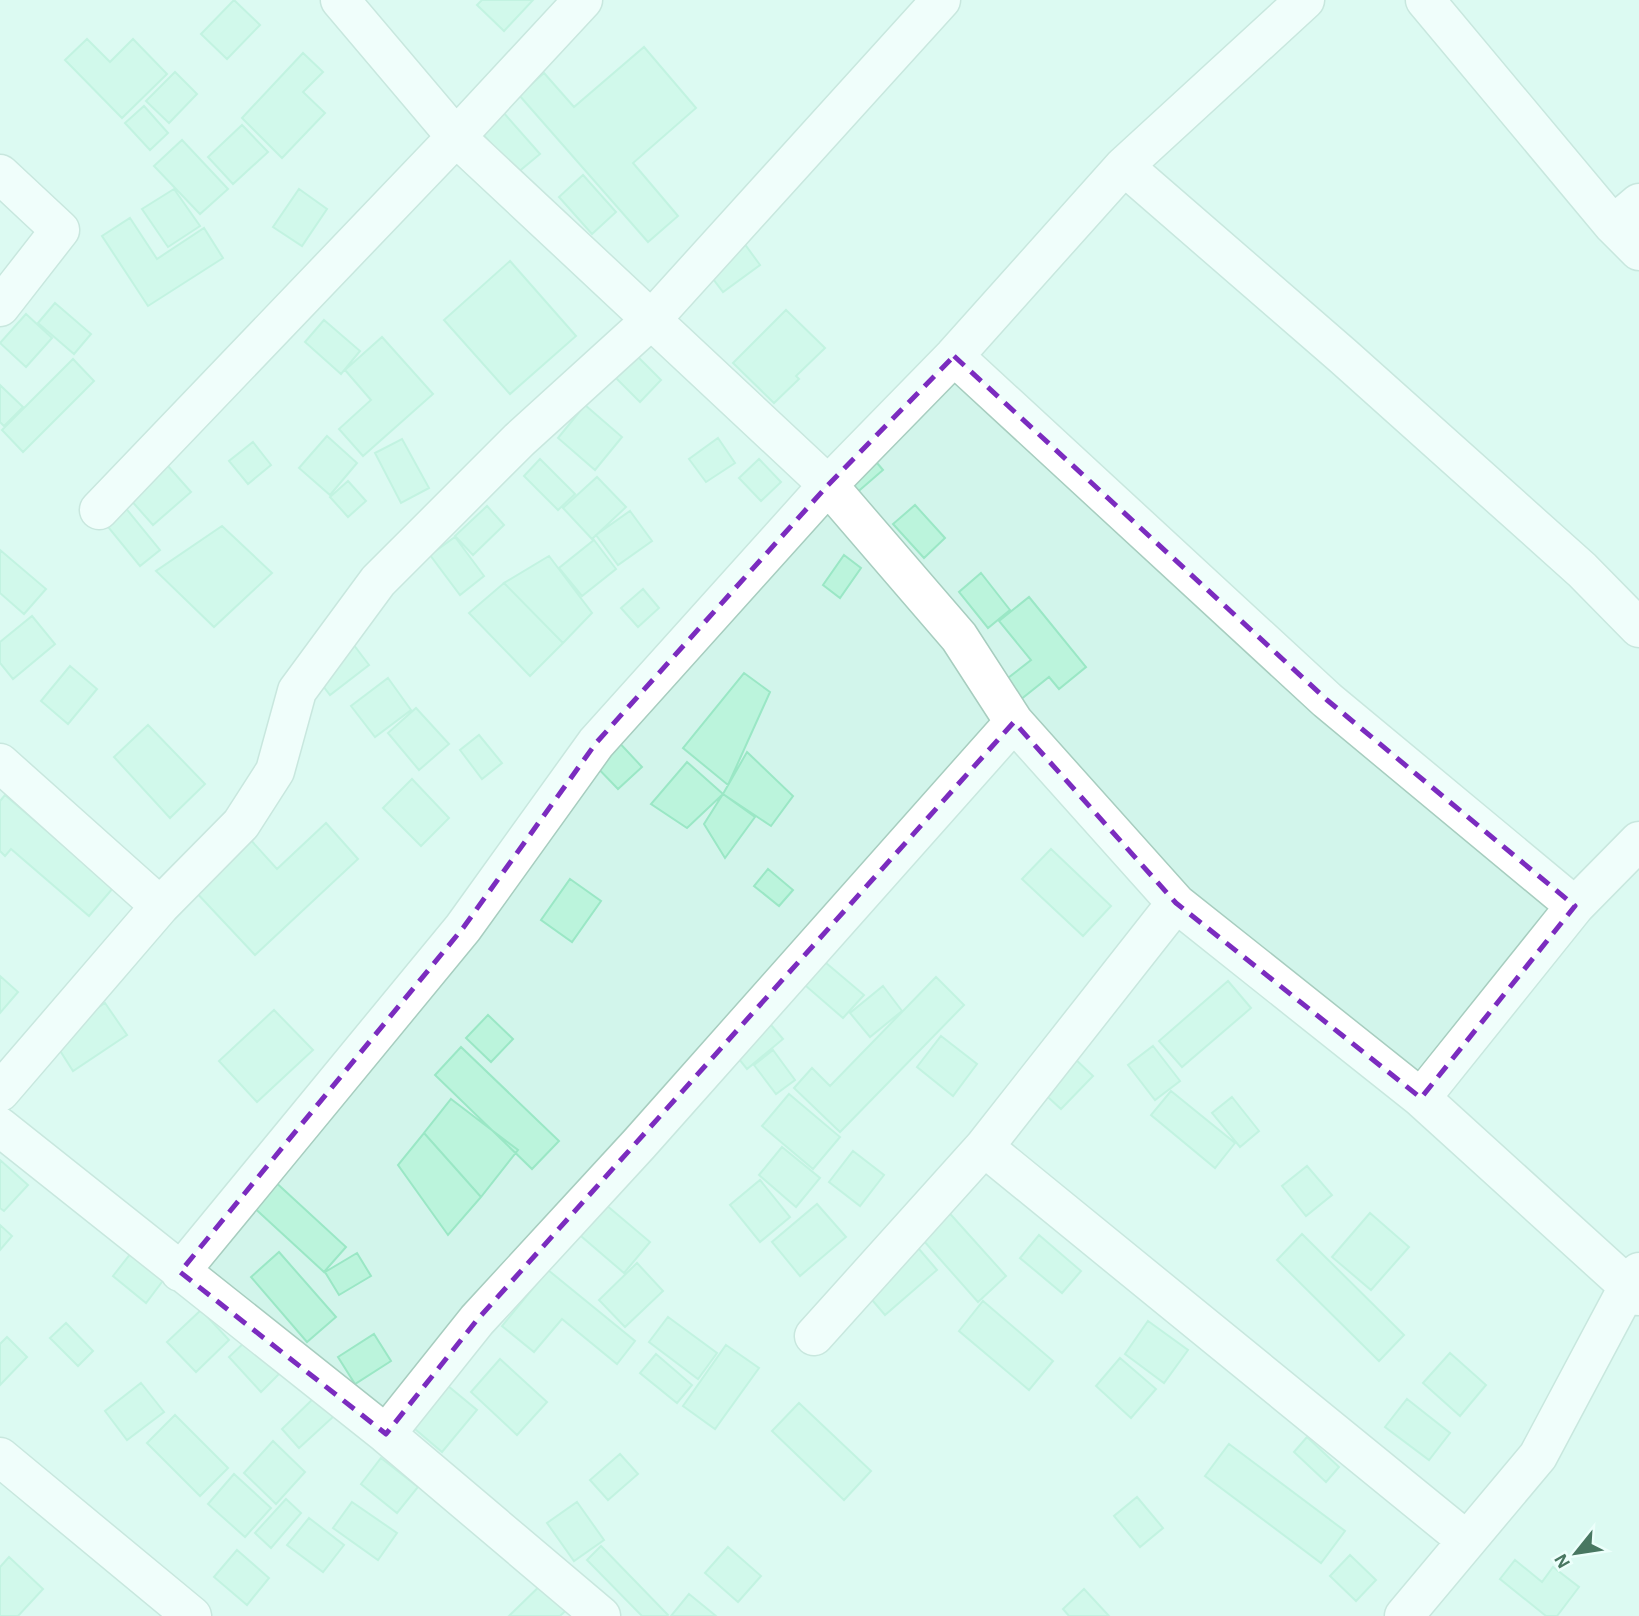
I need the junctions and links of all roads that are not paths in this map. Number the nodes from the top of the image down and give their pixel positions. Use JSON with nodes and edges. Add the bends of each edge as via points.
{"nodes":[{"id":1,"x":340,"y":0,"type":"edge"},
{"id":2,"x":583,"y":0,"type":"edge"},
{"id":3,"x":942,"y":0,"type":"edge"},
{"id":4,"x":1305,"y":0,"type":"edge"},
{"id":5,"x":1430,"y":1,"type":"edge"},
{"id":6,"x":456,"y":137,"type":"junction"},
{"id":7,"x":1124,"y":166,"type":"junction"},
{"id":8,"x":0,"y":174,"type":"edge"},
{"id":9,"x":1630,"y":227,"type":"edge"},
{"id":10,"x":0,"y":307,"type":"edge"},
{"id":11,"x":651,"y":320,"type":"junction"},
{"id":12,"x":954,"y":356,"type":"junction"},
{"id":13,"x":828,"y":485,"type":"junction"},
{"id":14,"x":99,"y":510,"type":"dead end"},
{"id":15,"x":1639,"y":628,"type":"edge"},
{"id":16,"x":1014,"y":722,"type":"junction"},
{"id":17,"x":0,"y":763,"type":"edge"},
{"id":18,"x":1639,"y":841,"type":"edge"},
{"id":19,"x":1176,"y":903,"type":"junction"},
{"id":20,"x":1575,"y":905,"type":"junction"},
{"id":21,"x":160,"y":906,"type":"junction"},
{"id":22,"x":0,"y":1092,"type":"edge"},
{"id":23,"x":1420,"y":1098,"type":"junction"},
{"id":24,"x":0,"y":1127,"type":"edge"},
{"id":25,"x":984,"y":1147,"type":"junction"},
{"id":26,"x":180,"y":1272,"type":"junction"},
{"id":27,"x":1635,"y":1285,"type":"edge"},
{"id":28,"x":814,"y":1336,"type":"dead end"},
{"id":29,"x":386,"y":1434,"type":"junction"},
{"id":30,"x":0,"y":1457,"type":"edge"},
{"id":31,"x":1466,"y":1540,"type":"junction"},
{"id":32,"x":192,"y":1616,"type":"edge"},
{"id":33,"x":601,"y":1616,"type":"edge"},
{"id":34,"x":1404,"y":1616,"type":"edge"}],
"edges":[{"from":1,"to":6,"type":"street"},
{"from":2,"to":6,"type":"street"},
{"from":3,"to":11,"type":"street"},
{"from":4,"to":7,"type":"street"},
{"from":5,"to":9,"type":"street"},
{"from":6,"to":11,"type":"street"},
{"from":6,"to":14,"type":"street"},
{"from":7,"to":12,"type":"street"},
{"from":7,"to":15,"type":"street","via":[[1572,561]]},
{"from":8,"to":10,"type":"street","via":[[60,230]]},
{"from":11,"to":13,"type":"street"},
{"from":11,"to":21,"type":"street","via":[[519,440],[378,581],[297,691],[275,771],[241,824]]},
{"from":12,"to":13,"type":"street"},
{"from":12,"to":20,"type":"street","via":[[1327,700]]},
{"from":13,"to":16,"type":"street","via":[[959,638]]},
{"from":13,"to":26,"type":"street","via":[[596,743],[463,928]]},
{"from":16,"to":19,"type":"street"},
{"from":16,"to":29,"type":"street","via":[[477,1320]]},
{"from":17,"to":21,"type":"street"},
{"from":18,"to":20,"type":"street"},
{"from":19,"to":23,"type":"street"},
{"from":19,"to":25,"type":"street"},
{"from":20,"to":23,"type":"street"},
{"from":21,"to":22,"type":"street"},
{"from":23,"to":27,"type":"street"},
{"from":24,"to":26,"type":"street"},
{"from":25,"to":28,"type":"street"},
{"from":25,"to":31,"type":"street"},
{"from":26,"to":29,"type":"street"},
{"from":27,"to":31,"type":"street","via":[[1538,1456]]},
{"from":29,"to":33,"type":"street"},
{"from":30,"to":32,"type":"street"},
{"from":31,"to":34,"type":"street"}]}
